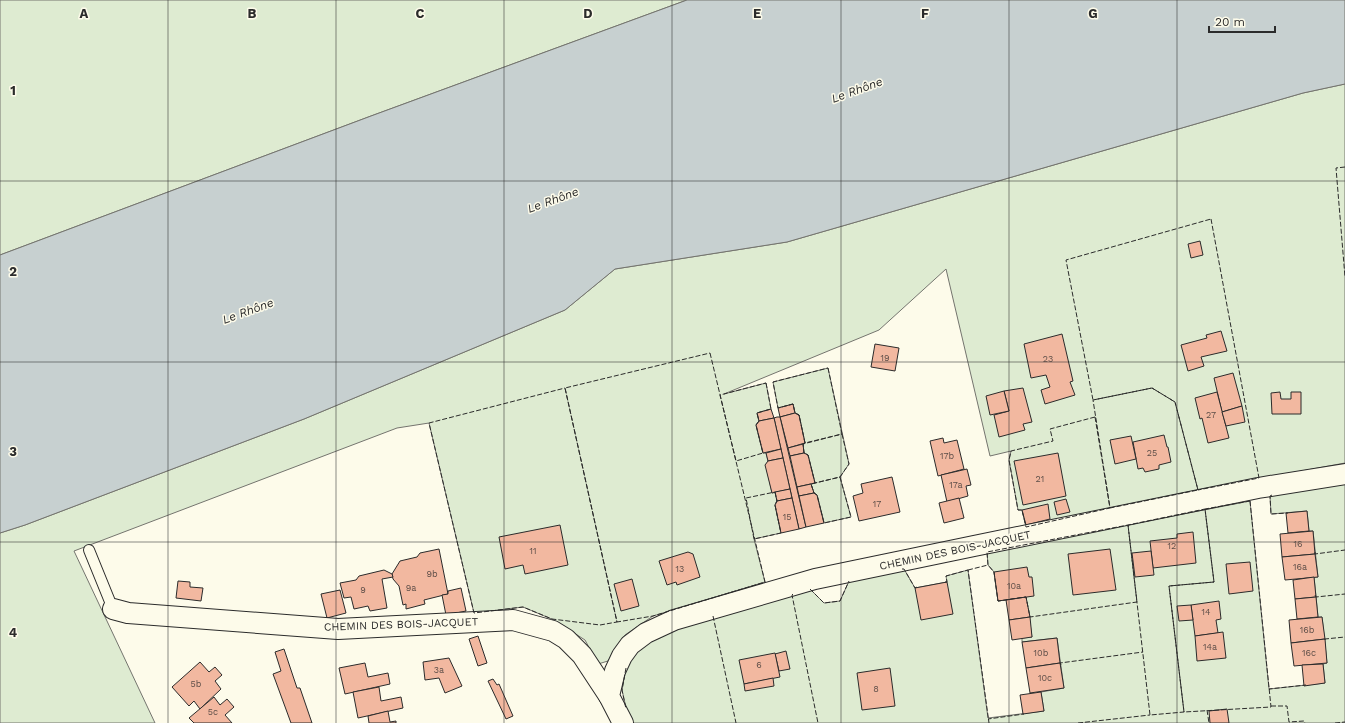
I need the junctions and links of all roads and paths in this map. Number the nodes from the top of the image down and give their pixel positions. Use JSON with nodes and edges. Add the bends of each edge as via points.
{"nodes":[{"id":1,"x":1345,"y":474,"type":"edge"},
{"id":2,"x":89,"y":550,"type":"dead end"},
{"id":3,"x":113,"y":609,"type":"joint"},
{"id":4,"x":609,"y":696,"type":"junction"},
{"id":5,"x":623,"y":723,"type":"edge"}],
"edges":[{"from":1,"to":4,"type":"street","name":"CHEMIN DES BOIS-JACQUET","via":[[1251,489],[830,576],[674,620],[646,633],[630,645],[615,671]]},
{"from":2,"to":3,"type":"lane"},
{"from":3,"to":4,"type":"street","name":"CHEMIN DES BOIS-JACQUET","via":[[128,613],[338,629],[513,620],[553,632],[566,639],[582,655]]},
{"from":4,"to":5,"type":"street","name":"CHEMIN DES BOIS-JACQUET"}]}
